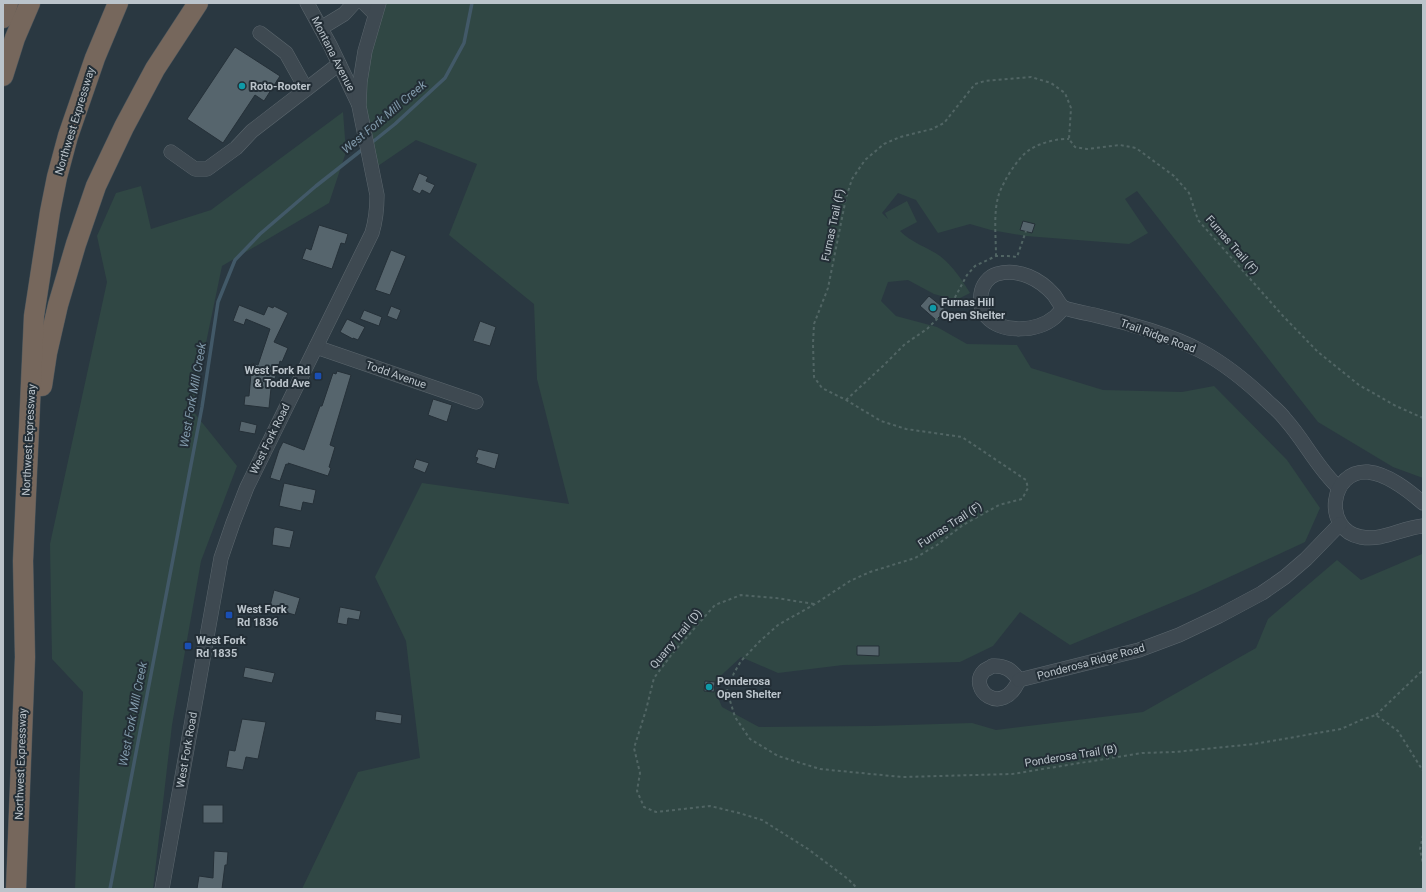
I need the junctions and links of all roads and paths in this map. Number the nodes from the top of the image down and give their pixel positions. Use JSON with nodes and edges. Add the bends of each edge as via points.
{"nodes":[{"id":1,"x":8,"y":3,"type":"edge"},
{"id":2,"x":30,"y":3,"type":"edge"},
{"id":3,"x":118,"y":3,"type":"edge"},
{"id":4,"x":198,"y":3,"type":"edge"},
{"id":5,"x":307,"y":3,"type":"edge"},
{"id":6,"x":354,"y":3,"type":"edge"},
{"id":7,"x":364,"y":3,"type":"edge"},
{"id":8,"x":377,"y":9,"type":"edge"},
{"id":9,"x":3,"y":18,"type":"edge"},
{"id":10,"x":321,"y":28,"type":"junction"},
{"id":11,"x":260,"y":32,"type":"dead end"},
{"id":12,"x":339,"y":64,"type":"junction"},
{"id":13,"x":3,"y":76,"type":"edge"},
{"id":14,"x":306,"y":89,"type":"junction"},
{"id":15,"x":358,"y":106,"type":"junction"},
{"id":16,"x":1069,"y":138,"type":"junction"},
{"id":17,"x":171,"y":152,"type":"dead end"},
{"id":18,"x":996,"y":256,"type":"dead end"},
{"id":19,"x":1063,"y":308,"type":"junction"},
{"id":20,"x":936,"y":320,"type":"dead end"},
{"id":21,"x":316,"y":347,"type":"junction"},
{"id":22,"x":846,"y":400,"type":"junction"},
{"id":23,"x":476,"y":402,"type":"dead end"},
{"id":24,"x":1423,"y":418,"type":"edge"},
{"id":25,"x":1339,"y":488,"type":"junction"},
{"id":26,"x":1423,"y":503,"type":"edge"},
{"id":27,"x":1340,"y":524,"type":"junction"},
{"id":28,"x":1423,"y":526,"type":"edge"},
{"id":29,"x":23,"y":561,"type":"junction"},
{"id":30,"x":815,"y":604,"type":"junction"},
{"id":31,"x":1423,"y":670,"type":"edge"},
{"id":32,"x":1019,"y":680,"type":"dead end"},
{"id":33,"x":727,"y":691,"type":"joint"},
{"id":34,"x":1376,"y":715,"type":"junction"},
{"id":35,"x":1423,"y":771,"type":"edge"},
{"id":36,"x":1423,"y":835,"type":"edge"},
{"id":37,"x":1423,"y":864,"type":"edge"},
{"id":38,"x":16,"y":889,"type":"edge"},
{"id":39,"x":162,"y":889,"type":"edge"},
{"id":40,"x":858,"y":889,"type":"edge"}],
"edges":[{"from":1,"to":9,"type":"highway"},
{"from":2,"to":13,"type":"highway"},
{"from":3,"to":29,"type":"highway","name":"Northwest Expressway","via":[[72,122],[50,212],[34,316]]},
{"from":4,"to":29,"type":"highway","via":[[155,69],[124,126],[96,186],[76,244],[58,305],[48,353]]},
{"from":5,"to":10,"type":"street","name":"Montana Avenue"},
{"from":6,"to":10,"type":"street","via":[[344,14]]},
{"from":7,"to":8,"type":"street"},
{"from":8,"to":15,"type":"street","name":"West Fork Road","via":[[365,51]]},
{"from":10,"to":12,"type":"street","name":"Montana Avenue"},
{"from":11,"to":14,"type":"street","via":[[286,53]]},
{"from":12,"to":14,"type":"street"},
{"from":12,"to":15,"type":"street","name":"Montana Avenue"},
{"from":14,"to":17,"type":"street","via":[[252,130],[236,148],[207,169],[195,169]]},
{"from":15,"to":21,"type":"street","name":"West Fork Road","via":[[377,195],[375,222]]},
{"from":16,"to":18,"type":"path","via":[[1059,138],[1030,149],[1011,170],[999,194],[995,224]]},
{"from":16,"to":22,"type":"path","name":"Furnas Trail (F)","via":[[1072,108],[1065,93],[1051,83],[1031,77],[985,81],[975,84],[944,123],[884,144],[865,160],[852,179],[846,198],[828,288],[814,324],[814,377],[822,388]]},
{"from":16,"to":24,"type":"path","name":"Furnas Trail (F)","via":[[1075,147],[1087,149],[1120,145],[1136,148],[1174,176],[1188,193],[1198,220],[1318,352],[1359,385]]},
{"from":19,"to":19,"type":"street","via":[[1056,317],[1031,328],[1001,327],[982,312],[981,291],[993,275],[1004,272],[1024,274],[1047,288]]},
{"from":19,"to":25,"type":"street","name":"Trail Ridge Road","via":[[1106,318],[1180,342],[1224,365],[1285,418],[1315,461]]},
{"from":20,"to":22,"type":"path","via":[[905,344]]},
{"from":21,"to":23,"type":"street","name":"Todd Avenue"},
{"from":21,"to":39,"type":"street","name":"West Fork Road","via":[[247,487],[221,558]]},
{"from":22,"to":30,"type":"path","name":"Furnas Trail (F)","via":[[881,421],[906,429],[962,437],[1026,480],[1028,488],[1022,499],[998,505],[915,558],[850,581]]},
{"from":25,"to":26,"type":"street","via":[[1346,479],[1367,472],[1403,487]]},
{"from":25,"to":27,"type":"street","via":[[1335,512]]},
{"from":27,"to":28,"type":"street","via":[[1358,537],[1372,539]]},
{"from":27,"to":32,"type":"street","name":"Ponderosa Ridge Road","via":[[1306,559],[1262,593],[1180,635],[1139,650]]},
{"from":29,"to":38,"type":"highway","name":"Northwest Expressway","via":[[25,657]]},
{"from":30,"to":33,"type":"path","name":"Furnas Trail (F)","via":[[778,625],[760,641],[741,661]]},
{"from":30,"to":40,"type":"path","name":"Quarry Trail (D)","via":[[741,595],[715,605],[654,678],[634,748],[640,773],[637,791],[644,807],[656,812],[710,806],[762,820],[808,849]]},
{"from":31,"to":34,"type":"path"},
{"from":33,"to":34,"type":"path","name":"Ponderosa Trail (B)","via":[[734,717],[750,739],[778,756],[820,770],[902,777],[1012,774],[1142,753],[1254,744],[1341,729]]},
{"from":34,"to":35,"type":"path","via":[[1398,731]]},
{"from":36,"to":37,"type":"path","via":[[1420,849]]}]}
